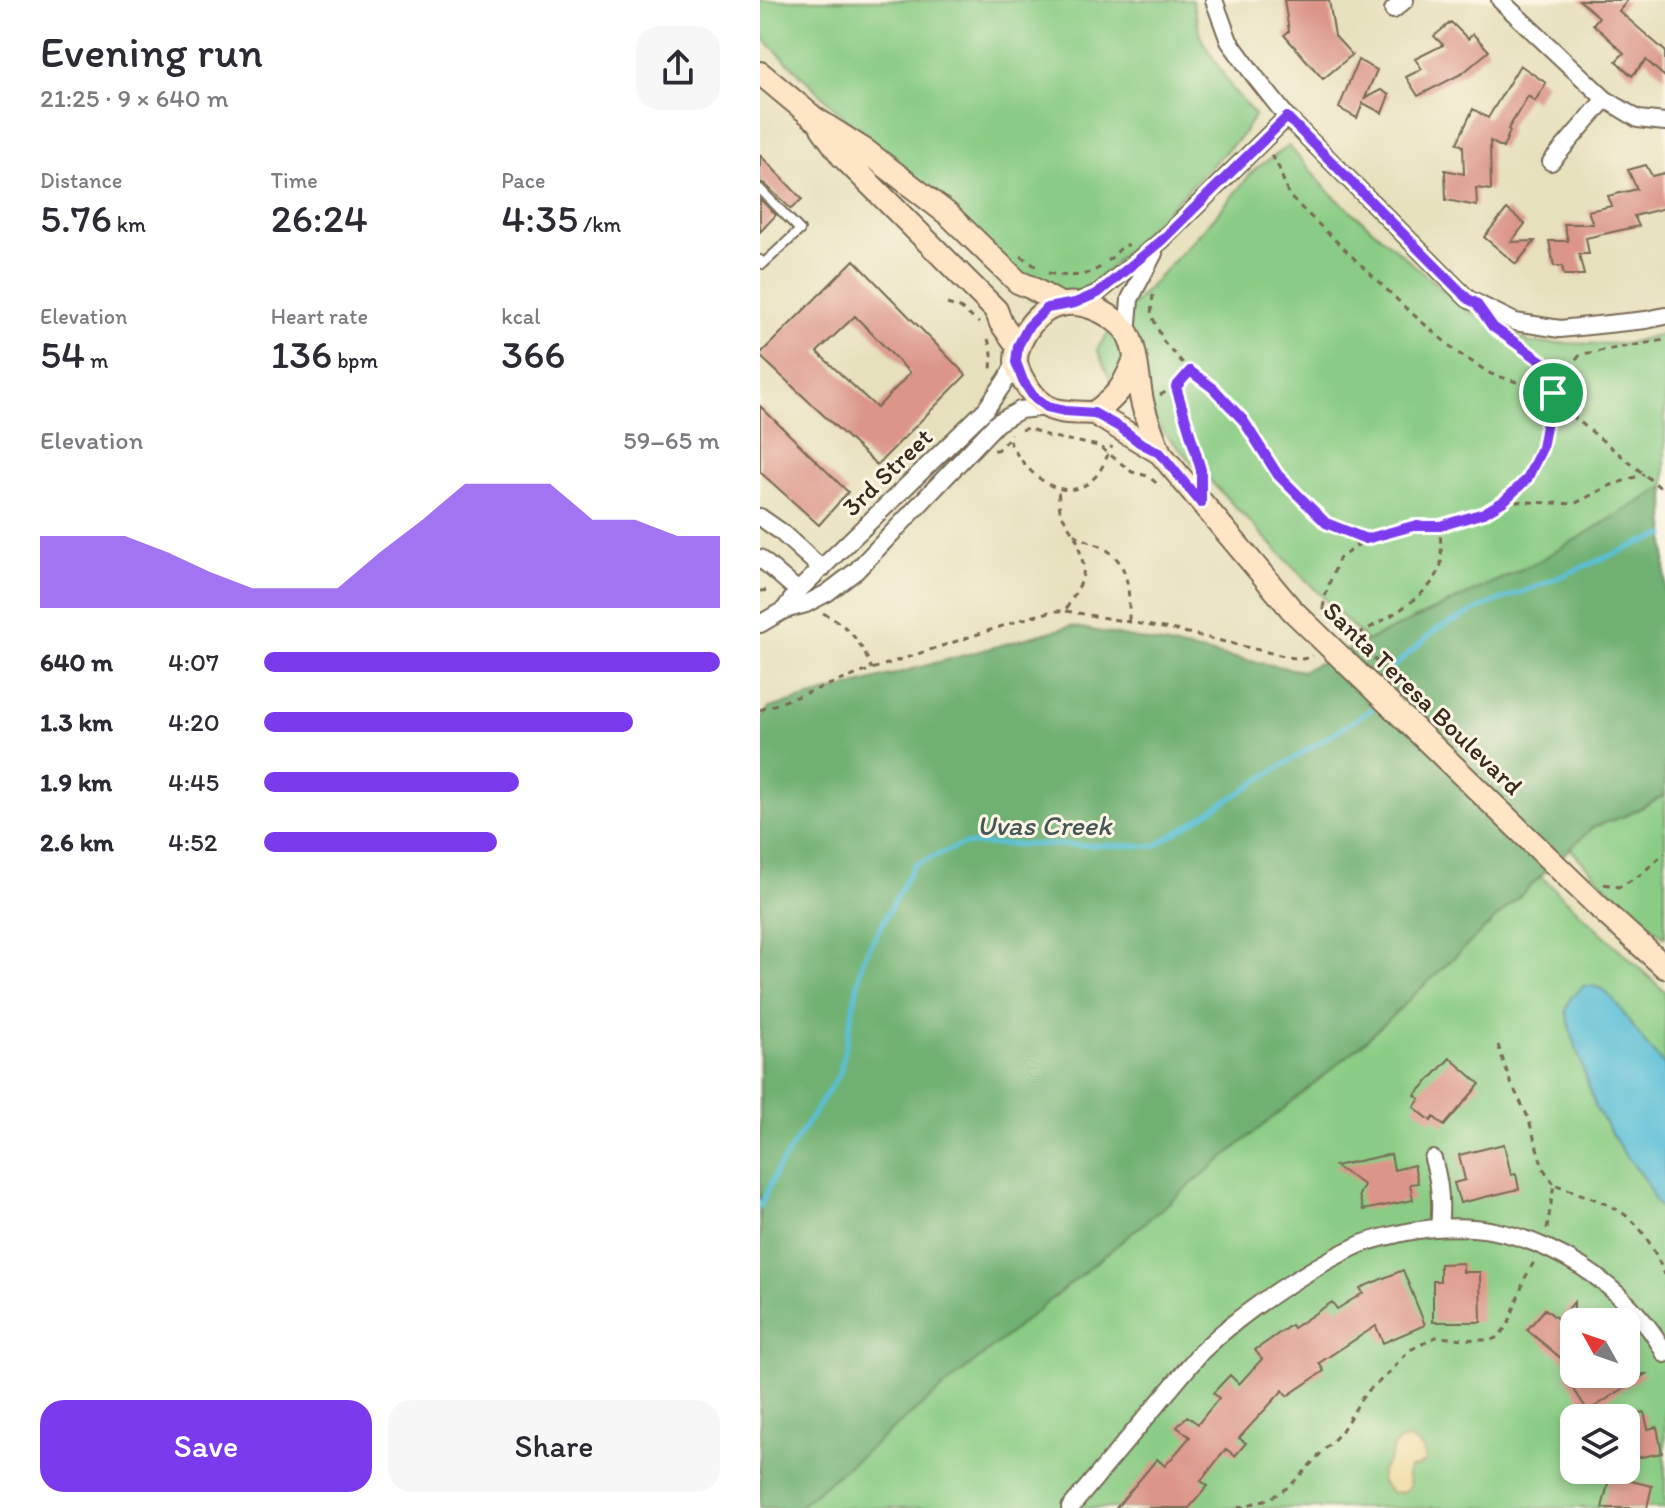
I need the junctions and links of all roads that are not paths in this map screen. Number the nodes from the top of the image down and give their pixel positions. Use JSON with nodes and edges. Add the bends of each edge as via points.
{"nodes":[{"id":1,"x":1214,"y":0,"type":"edge"},
{"id":2,"x":1500,"y":0,"type":"edge"},
{"id":3,"x":760,"y":73,"type":"edge"},
{"id":4,"x":1605,"y":99,"type":"junction"},
{"id":5,"x":1287,"y":117,"type":"junction"},
{"id":6,"x":814,"y":118,"type":"junction"},
{"id":7,"x":1665,"y":122,"type":"edge"},
{"id":8,"x":1551,"y":162,"type":"dead end"},
{"id":9,"x":760,"y":189,"type":"edge"},
{"id":10,"x":1161,"y":241,"type":"junction"},
{"id":11,"x":760,"y":260,"type":"edge"},
{"id":12,"x":1068,"y":304,"type":"junction"},
{"id":13,"x":1665,"y":316,"type":"edge"},
{"id":14,"x":1127,"y":334,"type":"junction"},
{"id":15,"x":1017,"y":354,"type":"junction"},
{"id":16,"x":1135,"y":359,"type":"junction"},
{"id":17,"x":1047,"y":407,"type":"junction"},
{"id":18,"x":1094,"y":413,"type":"junction"},
{"id":19,"x":1160,"y":453,"type":"junction"},
{"id":20,"x":762,"y":521,"type":"edge"},
{"id":21,"x":760,"y":558,"type":"edge"},
{"id":22,"x":822,"y":569,"type":"junction"},
{"id":23,"x":798,"y":591,"type":"junction"},
{"id":24,"x":784,"y":610,"type":"junction"},
{"id":25,"x":760,"y":624,"type":"edge"},
{"id":26,"x":1665,"y":967,"type":"edge"},
{"id":27,"x":1433,"y":1159,"type":"dead end"},
{"id":28,"x":1439,"y":1226,"type":"junction"},
{"id":29,"x":1665,"y":1354,"type":"edge"},
{"id":30,"x":1070,"y":1508,"type":"edge"}],
"edges":[{"from":1,"to":5,"type":"street","via":[[1229,41]]},
{"from":2,"to":4,"type":"street"},
{"from":3,"to":6,"type":"main road"},
{"from":4,"to":7,"type":"street","via":[[1638,119]]},
{"from":4,"to":8,"type":"street"},
{"from":5,"to":10,"type":"street"},
{"from":5,"to":13,"type":"street","via":[[1468,299],[1515,322],[1560,329]]},
{"from":6,"to":12,"type":"main road","via":[[949,215],[1018,282]]},
{"from":6,"to":15,"type":"main road","via":[[842,156],[996,310]]},
{"from":9,"to":11,"type":"lane","via":[[800,230],[763,264]]},
{"from":10,"to":12,"type":"street","via":[[1098,293]]},
{"from":10,"to":14,"type":"street","via":[[1130,299]]},
{"from":12,"to":14,"type":"main road","via":[[1107,314]]},
{"from":12,"to":15,"type":"main road","via":[[1047,308],[1028,327]]},
{"from":14,"to":16,"type":"main road"},
{"from":15,"to":17,"type":"main road","via":[[1023,381]]},
{"from":15,"to":22,"type":"street","name":"3rd Street","via":[[986,409]]},
{"from":16,"to":18,"type":"main road","via":[[1112,401]]},
{"from":16,"to":19,"type":"main road","name":"Santa Teresa Boulevard","via":[[1142,401]]},
{"from":17,"to":18,"type":"main road"},
{"from":17,"to":24,"type":"street","name":"3rd Street","via":[[1020,410],[997,423],[856,571],[827,593]]},
{"from":18,"to":19,"type":"main road","name":"Santa Teresa Boulevard"},
{"from":19,"to":26,"type":"main road","name":"Santa Teresa Boulevard","bridge":true,"via":[[1292,610]]},
{"from":20,"to":22,"type":"street"},
{"from":21,"to":23,"type":"street"},
{"from":22,"to":23,"type":"street","name":"3rd Street"},
{"from":23,"to":24,"type":"street","name":"3rd Street"},
{"from":24,"to":25,"type":"street","name":"3rd Street"},
{"from":27,"to":28,"type":"street"},
{"from":28,"to":29,"type":"street","via":[[1494,1230],[1573,1261],[1634,1310]]},
{"from":28,"to":30,"type":"street","via":[[1363,1243],[1246,1312],[1201,1352]]}]}
